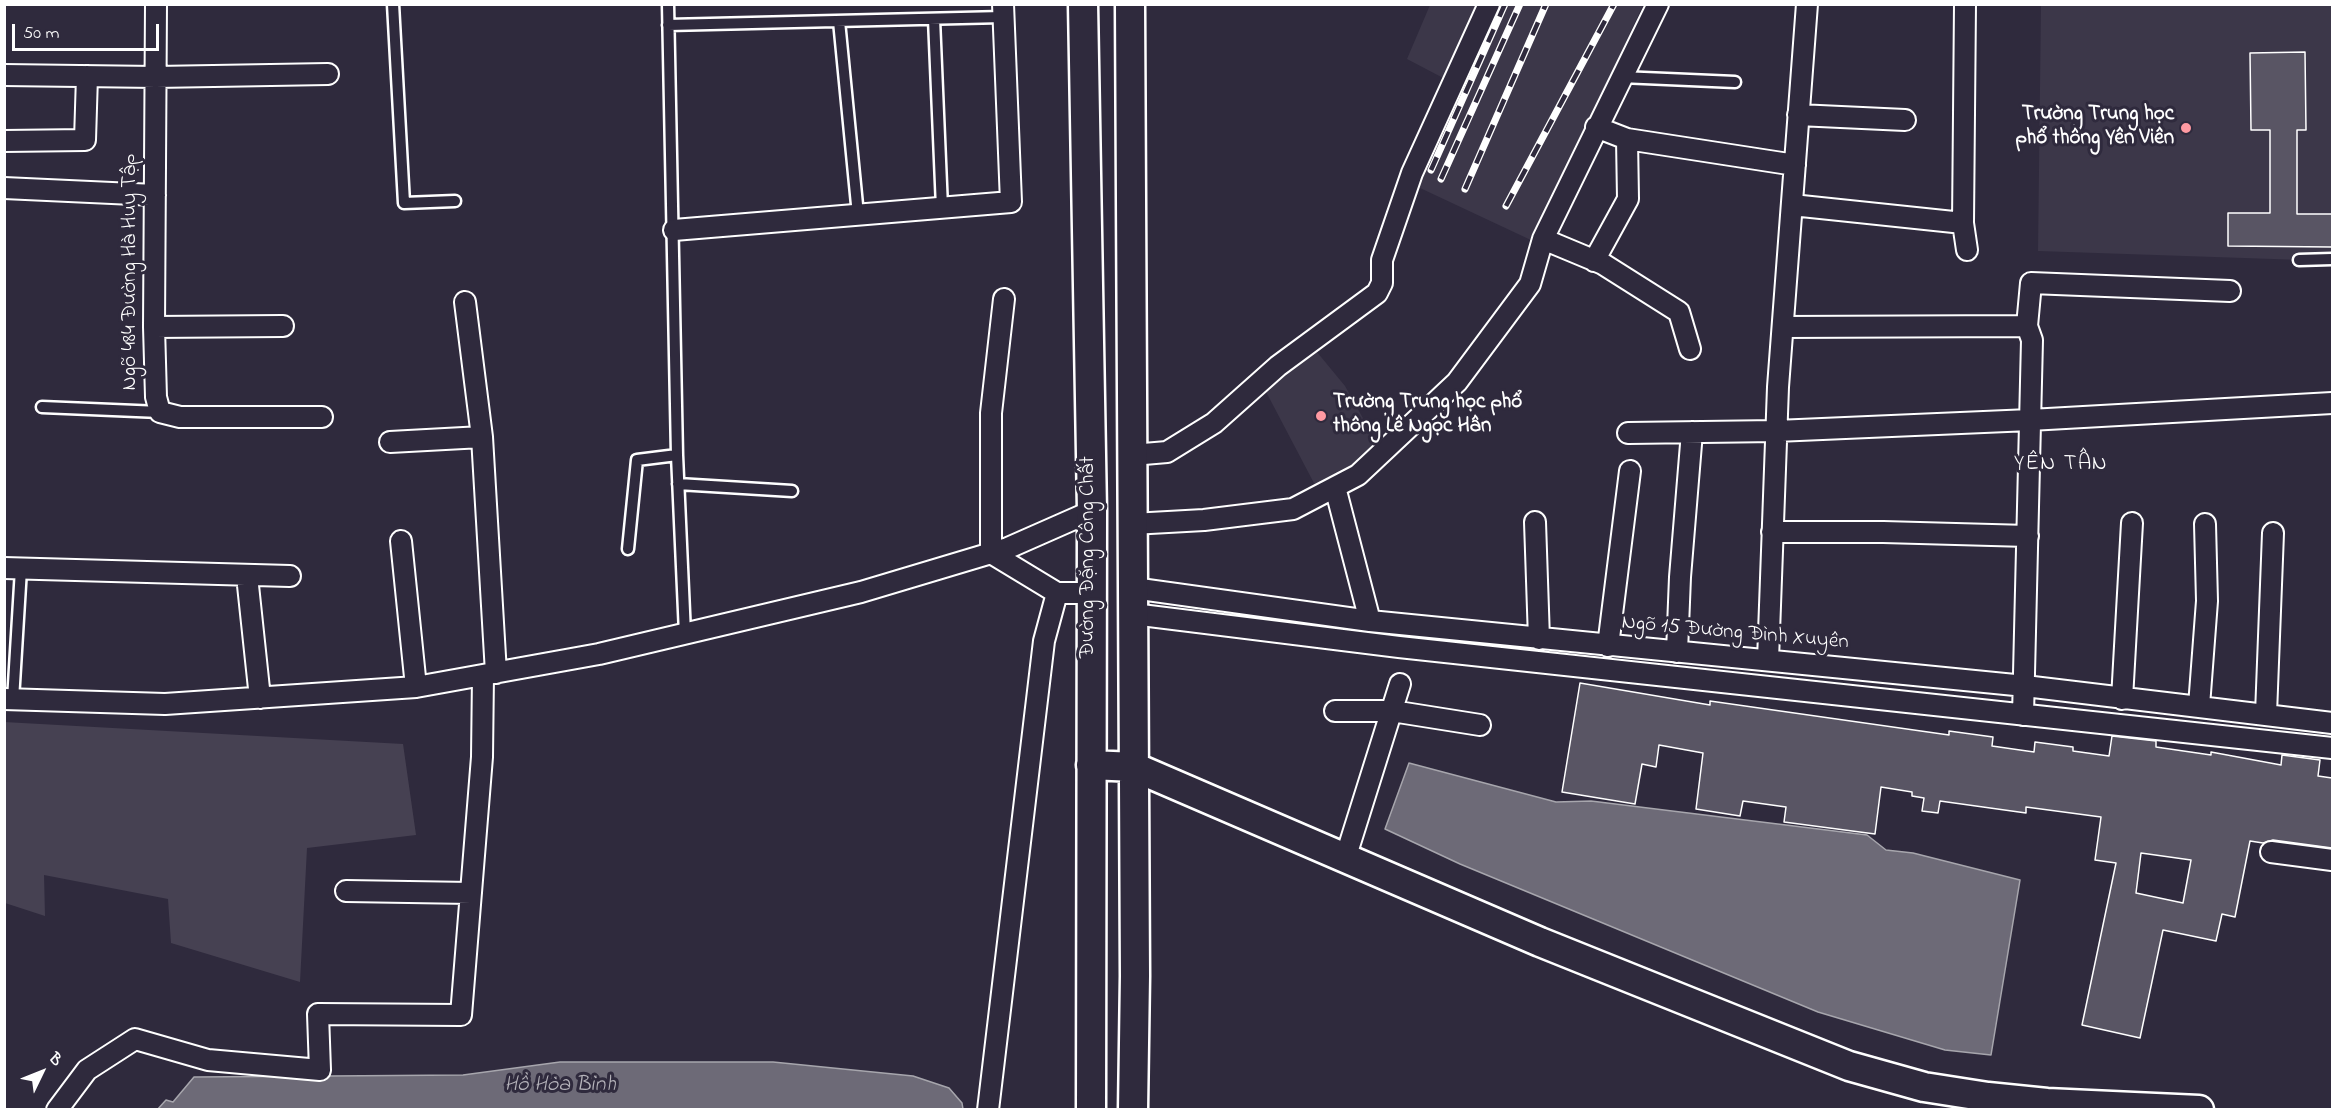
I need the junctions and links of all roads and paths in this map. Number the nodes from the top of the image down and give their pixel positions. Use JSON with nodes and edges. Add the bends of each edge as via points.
{"nodes":[{"id":1,"x":156,"y":4,"type":"edge"},
{"id":2,"x":393,"y":4,"type":"edge"},
{"id":3,"x":668,"y":4,"type":"edge"},
{"id":4,"x":1083,"y":4,"type":"edge"},
{"id":5,"x":1130,"y":4,"type":"edge"},
{"id":6,"x":1490,"y":4,"type":"edge"},
{"id":7,"x":1658,"y":4,"type":"edge"},
{"id":8,"x":1807,"y":4,"type":"edge"},
{"id":9,"x":1965,"y":4,"type":"edge"},
{"id":10,"x":1003,"y":11,"type":"edge"},
{"id":11,"x":934,"y":19,"type":"junction"},
{"id":12,"x":839,"y":21,"type":"junction"},
{"id":13,"x":668,"y":25,"type":"junction"},
{"id":14,"x":328,"y":74,"type":"dead end"},
{"id":15,"x":4,"y":75,"type":"edge"},
{"id":16,"x":87,"y":76,"type":"junction"},
{"id":17,"x":156,"y":77,"type":"junction"},
{"id":18,"x":1621,"y":77,"type":"junction"},
{"id":19,"x":1735,"y":82,"type":"dead end"},
{"id":20,"x":1798,"y":115,"type":"junction"},
{"id":21,"x":1905,"y":120,"type":"dead end"},
{"id":22,"x":1596,"y":127,"type":"junction"},
{"id":23,"x":1627,"y":139,"type":"junction"},
{"id":24,"x":4,"y":141,"type":"edge"},
{"id":25,"x":1795,"y":165,"type":"junction"},
{"id":26,"x":4,"y":188,"type":"edge"},
{"id":27,"x":155,"y":195,"type":"junction"},
{"id":28,"x":455,"y":201,"type":"dead end"},
{"id":29,"x":1791,"y":205,"type":"junction"},
{"id":30,"x":942,"y":208,"type":"junction"},
{"id":31,"x":858,"y":215,"type":"junction"},
{"id":32,"x":1963,"y":223,"type":"junction"},
{"id":33,"x":674,"y":230,"type":"junction"},
{"id":34,"x":1543,"y":239,"type":"junction"},
{"id":35,"x":1968,"y":250,"type":"dead end"},
{"id":36,"x":2332,"y":259,"type":"edge"},
{"id":37,"x":2299,"y":260,"type":"dead end"},
{"id":38,"x":1594,"y":261,"type":"junction"},
{"id":39,"x":2230,"y":291,"type":"dead end"},
{"id":40,"x":1004,"y":299,"type":"dead end"},
{"id":41,"x":465,"y":302,"type":"dead end"},
{"id":42,"x":283,"y":326,"type":"dead end"},
{"id":43,"x":2027,"y":326,"type":"junction"},
{"id":44,"x":154,"y":327,"type":"junction"},
{"id":45,"x":1782,"y":327,"type":"junction"},
{"id":46,"x":1690,"y":350,"type":"dead end"},
{"id":47,"x":2332,"y":403,"type":"edge"},
{"id":48,"x":42,"y":407,"type":"dead end"},
{"id":49,"x":160,"y":412,"type":"junction"},
{"id":50,"x":322,"y":417,"type":"dead end"},
{"id":51,"x":2031,"y":420,"type":"junction"},
{"id":52,"x":1776,"y":431,"type":"junction"},
{"id":53,"x":1090,"y":432,"type":"junction"},
{"id":54,"x":1692,"y":432,"type":"junction"},
{"id":55,"x":1628,"y":434,"type":"dead end"},
{"id":56,"x":482,"y":437,"type":"junction"},
{"id":57,"x":390,"y":442,"type":"dead end"},
{"id":58,"x":1132,"y":442,"type":"junction"},
{"id":59,"x":677,"y":456,"type":"junction"},
{"id":60,"x":1629,"y":471,"type":"dead end"},
{"id":61,"x":678,"y":484,"type":"junction"},
{"id":62,"x":1335,"y":487,"type":"junction"},
{"id":63,"x":792,"y":491,"type":"dead end"},
{"id":64,"x":1092,"y":511,"type":"junction"},
{"id":65,"x":1535,"y":522,"type":"dead end"},
{"id":66,"x":2132,"y":523,"type":"dead end"},
{"id":67,"x":1132,"y":524,"type":"junction"},
{"id":68,"x":2205,"y":524,"type":"dead end"},
{"id":69,"x":1772,"y":532,"type":"junction"},
{"id":70,"x":2273,"y":533,"type":"dead end"},
{"id":71,"x":2028,"y":536,"type":"junction"},
{"id":72,"x":401,"y":541,"type":"dead end"},
{"id":73,"x":628,"y":549,"type":"dead end"},
{"id":74,"x":991,"y":554,"type":"junction"},
{"id":75,"x":13,"y":569,"type":"edge"},
{"id":76,"x":247,"y":576,"type":"junction"},
{"id":77,"x":291,"y":576,"type":"dead end"},
{"id":78,"x":1057,"y":593,"type":"junction"},
{"id":79,"x":1090,"y":593,"type":"junction"},
{"id":80,"x":1133,"y":601,"type":"junction"},
{"id":81,"x":1370,"y":621,"type":"junction"},
{"id":82,"x":685,"y":634,"type":"junction"},
{"id":83,"x":1539,"y":639,"type":"junction"},
{"id":84,"x":1582,"y":643,"type":"junction"},
{"id":85,"x":1608,"y":646,"type":"junction"},
{"id":86,"x":1677,"y":652,"type":"junction"},
{"id":87,"x":1768,"y":660,"type":"junction"},
{"id":88,"x":1579,"y":666,"type":"junction"},
{"id":89,"x":490,"y":674,"type":"junction"},
{"id":90,"x":1400,"y":684,"type":"dead end"},
{"id":91,"x":2025,"y":686,"type":"junction"},
{"id":92,"x":416,"y":687,"type":"junction"},
{"id":93,"x":260,"y":698,"type":"junction"},
{"id":94,"x":9,"y":699,"type":"edge"},
{"id":95,"x":2122,"y":699,"type":"junction"},
{"id":96,"x":2199,"y":706,"type":"junction"},
{"id":97,"x":1335,"y":711,"type":"dead end"},
{"id":98,"x":1392,"y":711,"type":"junction"},
{"id":99,"x":2266,"y":714,"type":"junction"},
{"id":100,"x":2023,"y":715,"type":"junction"},
{"id":101,"x":2332,"y":723,"type":"edge"},
{"id":102,"x":1480,"y":725,"type":"dead end"},
{"id":103,"x":2332,"y":748,"type":"edge"},
{"id":104,"x":1090,"y":765,"type":"junction"},
{"id":105,"x":1134,"y":767,"type":"junction"},
{"id":106,"x":2271,"y":852,"type":"dead end"},
{"id":107,"x":1345,"y":860,"type":"junction"},
{"id":108,"x":2332,"y":860,"type":"edge"},
{"id":109,"x":346,"y":891,"type":"dead end"},
{"id":110,"x":471,"y":893,"type":"junction"},
{"id":111,"x":57,"y":1110,"type":"edge"},
{"id":112,"x":988,"y":1110,"type":"edge"},
{"id":113,"x":1091,"y":1110,"type":"edge"},
{"id":114,"x":1133,"y":1110,"type":"edge"},
{"id":115,"x":2199,"y":1110,"type":"edge"}],
"edges":[{"from":1,"to":17,"type":"street","name":"Ngõ 484 Đường Hà Huy Tập"},
{"from":2,"to":28,"type":"lane","via":[[404,202]]},
{"from":3,"to":13,"type":"lane"},
{"from":4,"to":53,"type":"main road","name":"Đường Đặng Công Chất"},
{"from":5,"to":58,"type":"main road","name":"Đường Đặng Công Chất"},
{"from":6,"to":58,"type":"street","via":[[1412,173],[1382,260],[1382,283],[1377,293],[1278,366],[1214,423],[1167,452]]},
{"from":7,"to":18,"type":"street"},
{"from":8,"to":20,"type":"street"},
{"from":9,"to":32,"type":"street"},
{"from":10,"to":11,"type":"lane"},
{"from":10,"to":30,"type":"street","via":[[1011,202]]},
{"from":11,"to":12,"type":"lane"},
{"from":11,"to":30,"type":"lane"},
{"from":12,"to":13,"type":"lane"},
{"from":12,"to":31,"type":"lane"},
{"from":13,"to":33,"type":"lane"},
{"from":14,"to":17,"type":"street"},
{"from":15,"to":16,"type":"street"},
{"from":16,"to":17,"type":"street"},
{"from":16,"to":24,"type":"street","via":[[85,140]]},
{"from":17,"to":27,"type":"street","name":"Ngõ 484 Đường Hà Huy Tập"},
{"from":18,"to":19,"type":"lane"},
{"from":18,"to":22,"type":"street"},
{"from":20,"to":21,"type":"street"},
{"from":20,"to":25,"type":"street"},
{"from":22,"to":23,"type":"street"},
{"from":22,"to":34,"type":"street"},
{"from":23,"to":25,"type":"street"},
{"from":23,"to":38,"type":"street","via":[[1628,199]]},
{"from":25,"to":29,"type":"street"},
{"from":26,"to":27,"type":"street"},
{"from":27,"to":44,"type":"street","name":"Ngõ 484 Đường Hà Huy Tập"},
{"from":29,"to":32,"type":"street"},
{"from":29,"to":45,"type":"street"},
{"from":30,"to":31,"type":"street"},
{"from":31,"to":33,"type":"street"},
{"from":32,"to":35,"type":"street"},
{"from":33,"to":59,"type":"lane"},
{"from":34,"to":38,"type":"street"},
{"from":34,"to":62,"type":"street","via":[[1530,284],[1457,382],[1358,475]]},
{"from":36,"to":37,"type":"lane"},
{"from":38,"to":46,"type":"street","via":[[1679,312]]},
{"from":39,"to":43,"type":"street","via":[[2031,283]]},
{"from":40,"to":74,"type":"street","via":[[991,413]]},
{"from":41,"to":56,"type":"street"},
{"from":42,"to":44,"type":"street"},
{"from":43,"to":45,"type":"street"},
{"from":43,"to":51,"type":"street","via":[[2032,340]]},
{"from":44,"to":49,"type":"street","name":"Ngõ 484 Đường Hà Huy Tập","via":[[156,398]]},
{"from":45,"to":52,"type":"street"},
{"from":47,"to":51,"type":"street"},
{"from":48,"to":49,"type":"lane"},
{"from":49,"to":50,"type":"street","name":"Ngõ 484 Đường Hà Huy Tập","via":[[180,417]]},
{"from":51,"to":52,"type":"street"},
{"from":51,"to":71,"type":"street"},
{"from":52,"to":54,"type":"street"},
{"from":52,"to":69,"type":"street"},
{"from":53,"to":58,"type":"main road"},
{"from":53,"to":64,"type":"main road","name":"Đường Đặng Công Chất"},
{"from":54,"to":55,"type":"street"},
{"from":54,"to":86,"type":"street"},
{"from":56,"to":57,"type":"street"},
{"from":56,"to":89,"type":"street"},
{"from":58,"to":67,"type":"main road","name":"Đường Đặng Công Chất"},
{"from":59,"to":61,"type":"lane"},
{"from":59,"to":73,"type":"lane","via":[[637,460]]},
{"from":60,"to":85,"type":"street"},
{"from":61,"to":63,"type":"lane"},
{"from":61,"to":82,"type":"lane"},
{"from":62,"to":67,"type":"street","via":[[1293,509]]},
{"from":62,"to":81,"type":"street"},
{"from":64,"to":74,"type":"street"},
{"from":64,"to":79,"type":"main road","name":"Đường Đặng Công Chất"},
{"from":65,"to":83,"type":"street"},
{"from":66,"to":95,"type":"street"},
{"from":67,"to":80,"type":"main road","name":"Đường Đặng Công Chất"},
{"from":68,"to":96,"type":"street","via":[[2207,601]]},
{"from":69,"to":71,"type":"street"},
{"from":69,"to":87,"type":"street"},
{"from":70,"to":99,"type":"street"},
{"from":71,"to":91,"type":"street"},
{"from":72,"to":92,"type":"street"},
{"from":74,"to":78,"type":"street"},
{"from":74,"to":82,"type":"street","via":[[861,592]]},
{"from":75,"to":76,"type":"street"},
{"from":75,"to":94,"type":"lane"},
{"from":76,"to":77,"type":"street"},
{"from":76,"to":93,"type":"street"},
{"from":78,"to":79,"type":"street"},
{"from":78,"to":112,"type":"street","via":[[1044,641]]},
{"from":79,"to":104,"type":"main road","name":"Đường Đặng Công Chất"},
{"from":80,"to":81,"type":"street","name":"Ngõ 15 Đường Đình Xuyên"},
{"from":80,"to":88,"type":"street"},
{"from":80,"to":105,"type":"main road","name":"Đường Đặng Công Chất"},
{"from":81,"to":83,"type":"street","name":"Ngõ 15 Đường Đình Xuyên"},
{"from":82,"to":89,"type":"street"},
{"from":83,"to":84,"type":"street","name":"Ngõ 15 Đường Đình Xuyên"},
{"from":84,"to":85,"type":"street","name":"Ngõ 15 Đường Đình Xuyên"},
{"from":84,"to":88,"type":"street"},
{"from":85,"to":86,"type":"street","name":"Ngõ 15 Đường Đình Xuyên"},
{"from":86,"to":87,"type":"street","name":"Ngõ 15 Đường Đình Xuyên"},
{"from":87,"to":91,"type":"street","name":"Ngõ 15 Đường Đình Xuyên"},
{"from":88,"to":100,"type":"street"},
{"from":89,"to":92,"type":"street"},
{"from":89,"to":110,"type":"street"},
{"from":90,"to":98,"type":"street"},
{"from":91,"to":95,"type":"street","name":"Ngõ 15 Đường Đình Xuyên"},
{"from":91,"to":100,"type":"street"},
{"from":92,"to":93,"type":"street"},
{"from":93,"to":94,"type":"street","via":[[165,704]]},
{"from":95,"to":96,"type":"street","name":"Ngõ 15 Đường Đình Xuyên"},
{"from":96,"to":99,"type":"street","name":"Ngõ 15 Đường Đình Xuyên"},
{"from":97,"to":98,"type":"street"},
{"from":98,"to":102,"type":"street"},
{"from":98,"to":107,"type":"street"},
{"from":99,"to":101,"type":"street","name":"Ngõ 15 Đường Đình Xuyên"},
{"from":100,"to":103,"type":"street"},
{"from":104,"to":105,"type":"main road"},
{"from":104,"to":113,"type":"main road","name":"Đường Đặng Công Chất"},
{"from":105,"to":107,"type":"main road"},
{"from":105,"to":114,"type":"main road","name":"Đường Đặng Công Chất"},
{"from":106,"to":108,"type":"street"},
{"from":107,"to":115,"type":"main road","via":[[1786,1043],[1868,1072],[1924,1087],[1988,1097]]},
{"from":109,"to":110,"type":"street"},
{"from":110,"to":111,"type":"street","via":[[462,1015],[318,1014],[320,1070],[208,1060],[135,1039],[87,1070]]}]}
